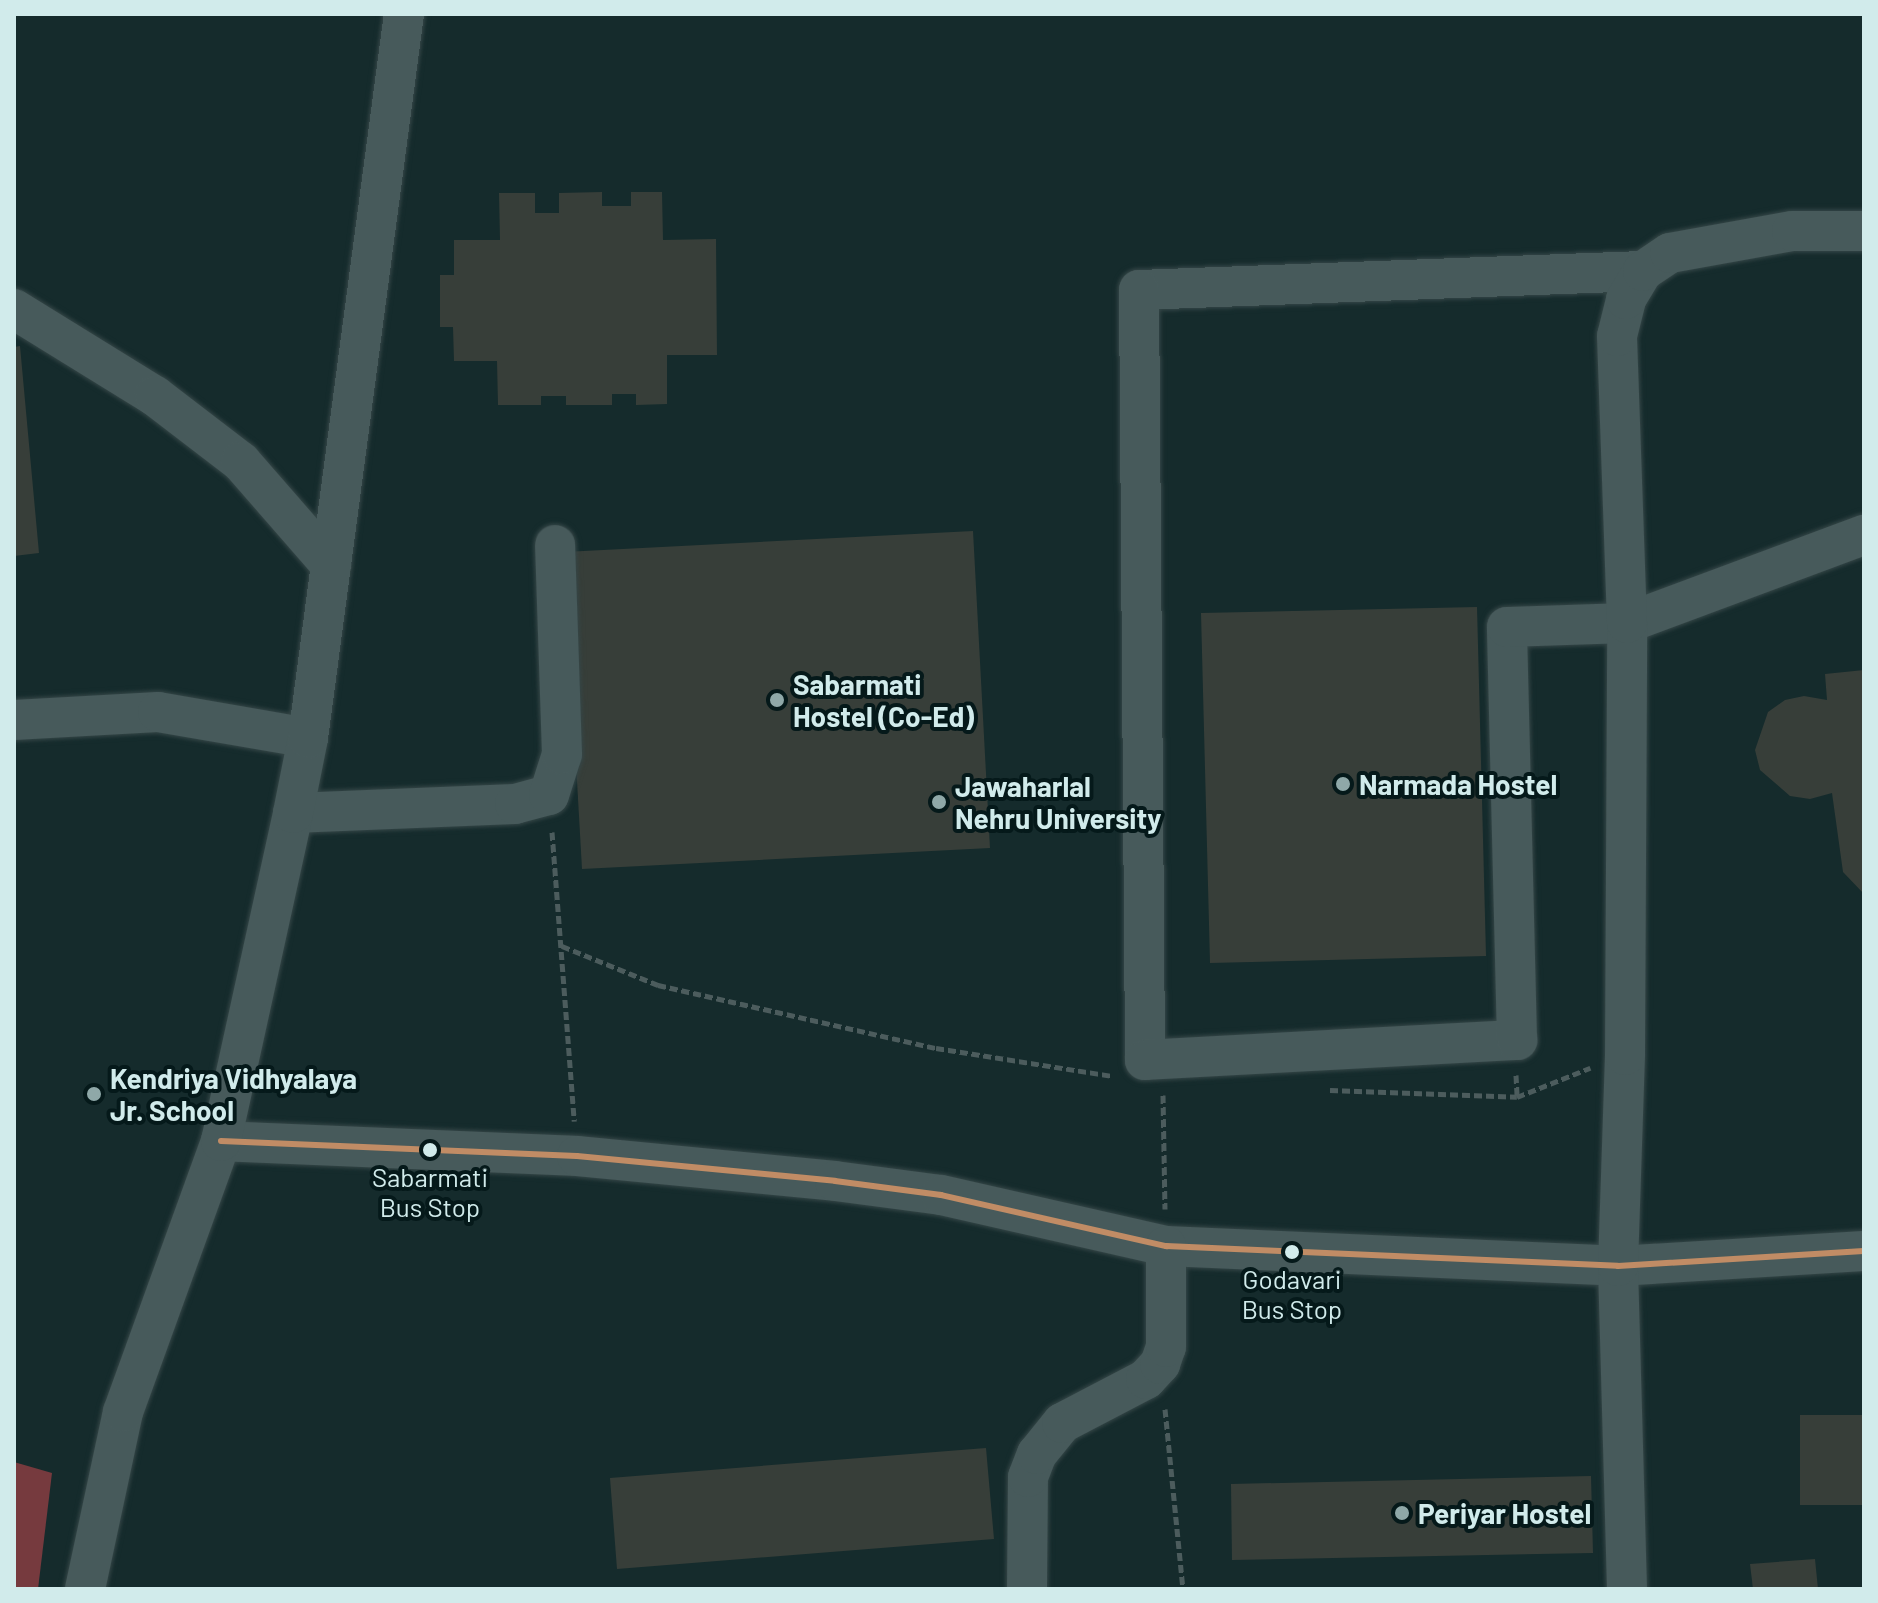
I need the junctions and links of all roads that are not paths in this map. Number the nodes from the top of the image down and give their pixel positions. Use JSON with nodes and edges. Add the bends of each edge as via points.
{"nodes":[{"id":1,"x":404,"y":14,"type":"edge"},
{"id":2,"x":1864,"y":231,"type":"edge"},
{"id":3,"x":1643,"y":271,"type":"junction"},
{"id":4,"x":14,"y":309,"type":"edge"},
{"id":5,"x":1864,"y":535,"type":"edge"},
{"id":6,"x":555,"y":545,"type":"dead end"},
{"id":7,"x":331,"y":565,"type":"junction"},
{"id":8,"x":1627,"y":623,"type":"junction"},
{"id":9,"x":14,"y":720,"type":"edge"},
{"id":10,"x":308,"y":738,"type":"junction"},
{"id":11,"x":293,"y":813,"type":"junction"},
{"id":12,"x":221,"y":1141,"type":"junction"},
{"id":13,"x":1166,"y":1246,"type":"junction"},
{"id":14,"x":1864,"y":1251,"type":"edge"},
{"id":15,"x":1618,"y":1266,"type":"junction"},
{"id":16,"x":85,"y":1589,"type":"edge"},
{"id":17,"x":1027,"y":1589,"type":"edge"},
{"id":18,"x":1627,"y":1589,"type":"edge"}],
"edges":[{"from":1,"to":7,"type":"lane"},
{"from":2,"to":3,"type":"lane","via":[[1792,231],[1670,253]]},
{"from":3,"to":8,"type":"lane","via":[[1626,299],[1617,336]]},
{"from":3,"to":8,"type":"lane","via":[[1139,290],[1145,1060],[1517,1040],[1507,627]]},
{"from":4,"to":7,"type":"lane","via":[[155,396],[241,462]]},
{"from":5,"to":8,"type":"lane"},
{"from":6,"to":11,"type":"lane","via":[[562,754],[549,795],[515,804]]},
{"from":7,"to":10,"type":"lane"},
{"from":8,"to":15,"type":"lane","via":[[1625,1055]]},
{"from":9,"to":10,"type":"lane","via":[[158,712]]},
{"from":10,"to":11,"type":"lane"},
{"from":11,"to":12,"type":"lane"},
{"from":12,"to":13,"type":"lane","via":[[577,1156],[941,1195]]},
{"from":12,"to":16,"type":"lane","via":[[123,1412]]},
{"from":13,"to":15,"type":"lane"},
{"from":13,"to":17,"type":"lane","via":[[1166,1347],[1160,1364],[1146,1379],[1062,1423],[1037,1454],[1028,1477]]},
{"from":14,"to":15,"type":"lane"},
{"from":15,"to":18,"type":"lane"}]}
